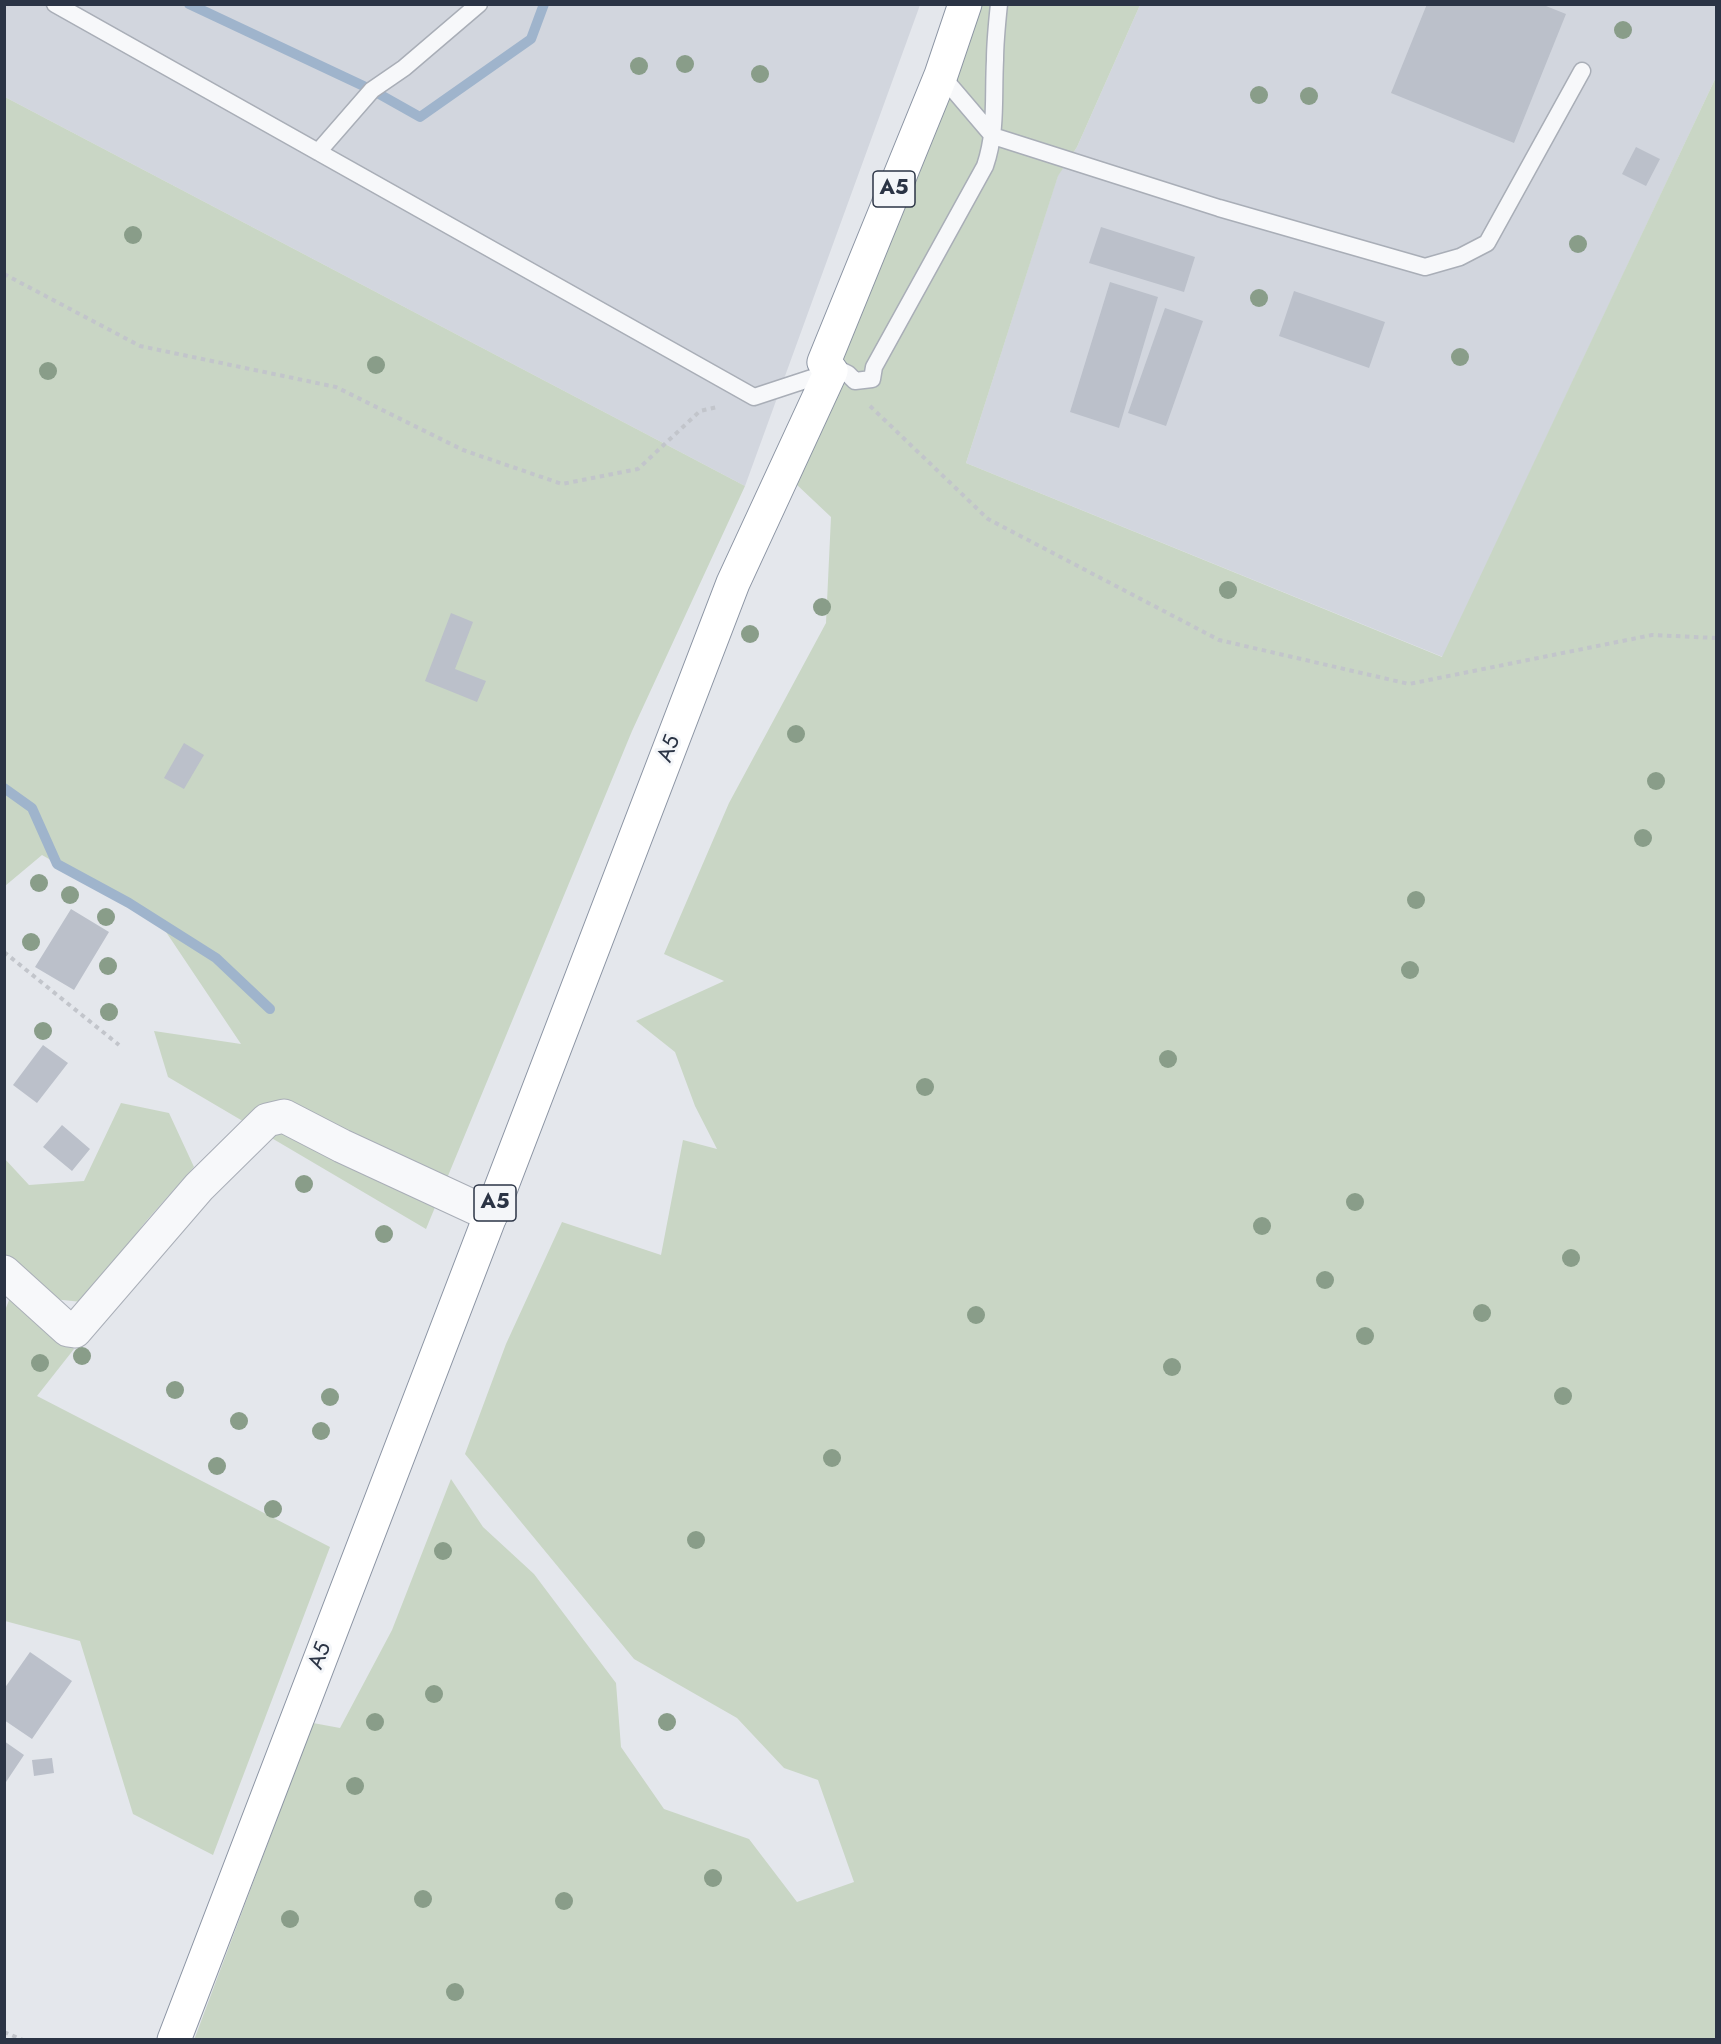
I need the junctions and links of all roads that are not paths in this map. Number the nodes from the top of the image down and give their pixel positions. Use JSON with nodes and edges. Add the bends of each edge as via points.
{"nodes":[{"id":1,"x":55,"y":4,"type":"edge"},
{"id":2,"x":479,"y":4,"type":"edge"},
{"id":3,"x":965,"y":4,"type":"edge"},
{"id":4,"x":999,"y":4,"type":"edge"},
{"id":5,"x":1582,"y":71,"type":"dead end"},
{"id":6,"x":940,"y":75,"type":"junction"},
{"id":7,"x":993,"y":136,"type":"junction"},
{"id":8,"x":318,"y":152,"type":"junction"},
{"id":9,"x":830,"y":359,"type":"junction"},
{"id":10,"x":491,"y":1215,"type":"junction"},
{"id":11,"x":4,"y":1272,"type":"edge"},
{"id":12,"x":174,"y":2040,"type":"edge"}],
"edges":[{"from":1,"to":8,"type":"lane"},
{"from":2,"to":8,"type":"lane","via":[[405,68],[372,90]]},
{"from":3,"to":6,"type":"highway","number":"A5"},
{"from":4,"to":7,"type":"lane"},
{"from":5,"to":7,"type":"lane","via":[[1487,243],[1460,257],[1425,267],[1219,208]]},
{"from":6,"to":7,"type":"lane"},
{"from":6,"to":9,"type":"highway","number":"A5"},
{"from":7,"to":9,"type":"lane","via":[[985,166],[874,367],[872,379],[855,381]]},
{"from":8,"to":9,"type":"lane","via":[[754,397]]},
{"from":9,"to":10,"type":"highway","name":"A5","number":"A5","via":[[733,583]]},
{"from":10,"to":11,"type":"street","via":[[284,1116],[275,1116],[199,1187],[75,1331],[68,1330]]},
{"from":10,"to":12,"type":"highway","name":"A5","number":"A5"}]}
